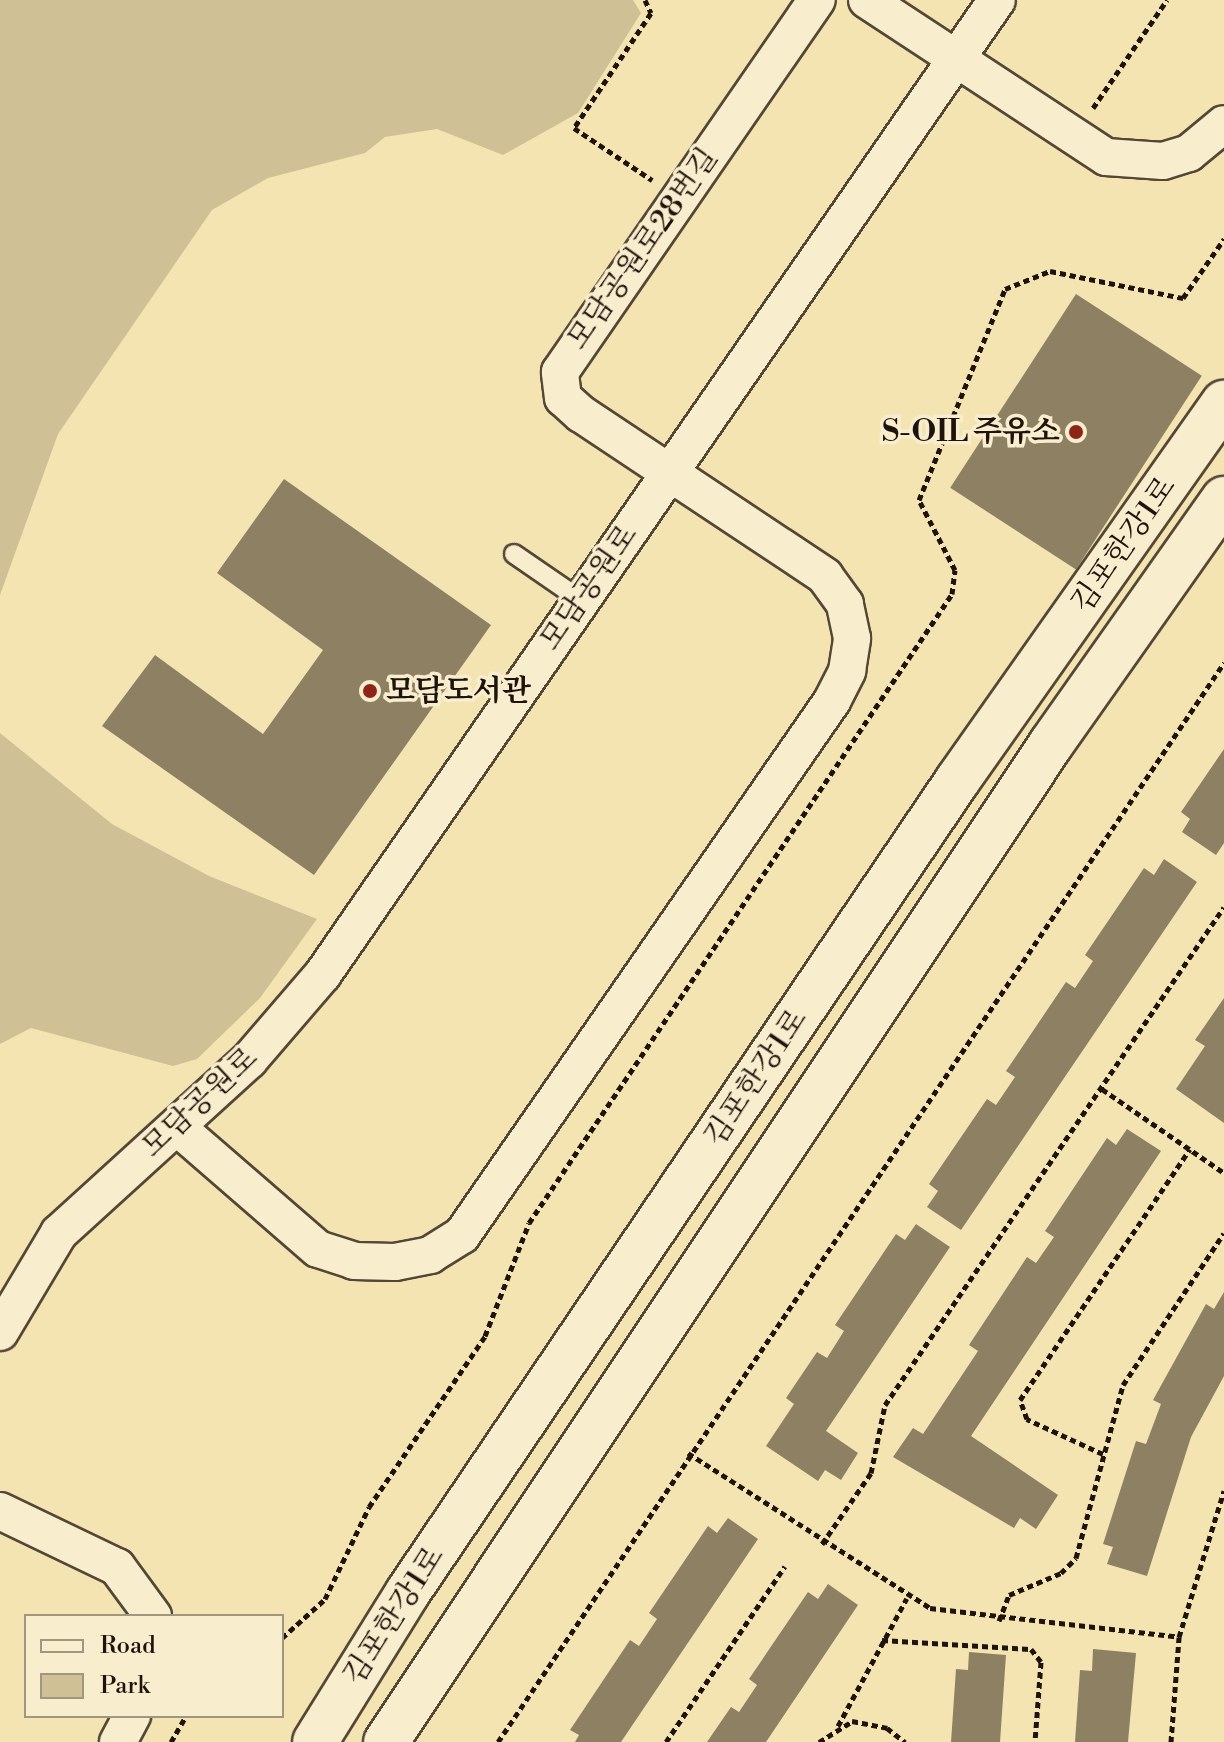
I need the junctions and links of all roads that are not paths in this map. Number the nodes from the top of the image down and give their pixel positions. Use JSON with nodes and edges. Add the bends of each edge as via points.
{"nodes":[{"id":1,"x":817,"y":0,"type":"edge"},
{"id":2,"x":867,"y":0,"type":"edge"},
{"id":3,"x":997,"y":0,"type":"edge"},
{"id":4,"x":958,"y":58,"type":"junction"},
{"id":5,"x":1224,"y":124,"type":"edge"},
{"id":6,"x":1219,"y":420,"type":"edge"},
{"id":7,"x":670,"y":471,"type":"junction"},
{"id":8,"x":1224,"y":499,"type":"edge"},
{"id":9,"x":514,"y":554,"type":"dead end"},
{"id":10,"x":581,"y":600,"type":"junction"},
{"id":11,"x":177,"y":1127,"type":"junction"},
{"id":12,"x":0,"y":1332,"type":"edge"},
{"id":13,"x":0,"y":1511,"type":"edge"},
{"id":14,"x":152,"y":1614,"type":"edge"},
{"id":15,"x":131,"y":1718,"type":"edge"},
{"id":16,"x":118,"y":1742,"type":"edge"},
{"id":17,"x":315,"y":1742,"type":"edge"},
{"id":18,"x":386,"y":1742,"type":"edge"}],
"edges":[{"from":1,"to":7,"type":"street","name":"모담공원로28번길","via":[[560,372],[563,398]]},
{"from":2,"to":4,"type":"street"},
{"from":3,"to":4,"type":"street","name":"모담공원로"},
{"from":4,"to":5,"type":"street","via":[[1074,136],[1137,165],[1189,153]]},
{"from":4,"to":7,"type":"street","name":"모담공원로"},
{"from":6,"to":17,"type":"street","name":"김포한강1로","via":[[939,807],[408,1592]]},
{"from":7,"to":10,"type":"street","name":"모담공원로"},
{"from":7,"to":11,"type":"street","name":"모담공원로28번길","via":[[825,576],[845,604],[852,638],[847,671],[487,1207],[430,1255],[354,1261],[318,1249]]},
{"from":8,"to":18,"type":"street","name":"김포한강1로","via":[[1051,744]]},
{"from":9,"to":10,"type":"lane"},
{"from":10,"to":11,"type":"street","name":"모담공원로","via":[[323,974],[249,1060]]},
{"from":11,"to":12,"type":"street","name":"모담공원로","via":[[59,1233]]},
{"from":13,"to":14,"type":"street","via":[[117,1567]]},
{"from":15,"to":16,"type":"street"}]}
